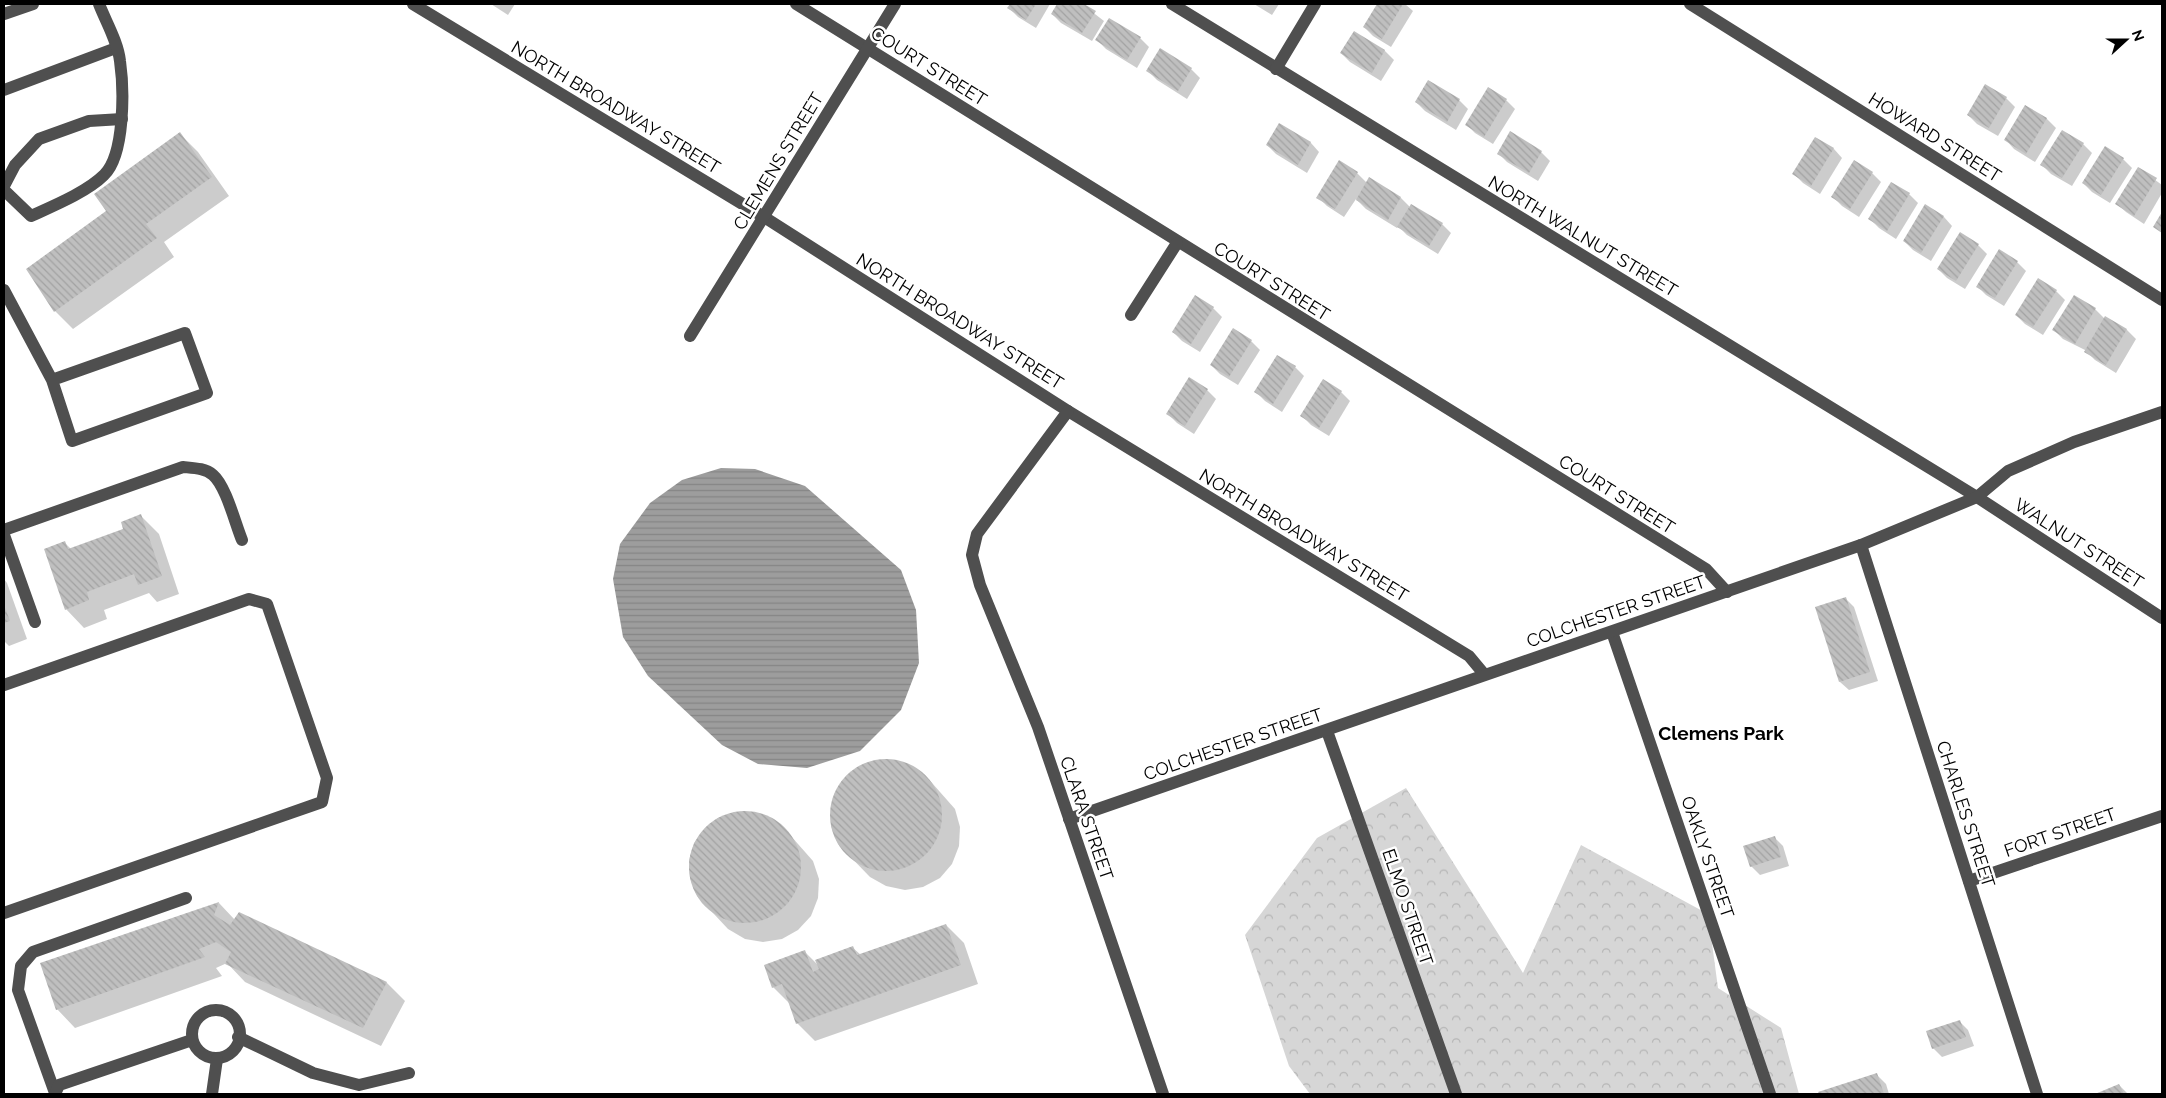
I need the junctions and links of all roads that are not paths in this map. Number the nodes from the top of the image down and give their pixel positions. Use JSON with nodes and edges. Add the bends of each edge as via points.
{"nodes":[{"id":1,"x":33,"y":4,"type":"edge"},
{"id":2,"x":99,"y":4,"type":"edge"},
{"id":3,"x":413,"y":4,"type":"edge"},
{"id":4,"x":796,"y":4,"type":"edge"},
{"id":5,"x":895,"y":4,"type":"edge"},
{"id":6,"x":1172,"y":4,"type":"edge"},
{"id":7,"x":1315,"y":4,"type":"edge"},
{"id":8,"x":1690,"y":4,"type":"edge"},
{"id":9,"x":4,"y":14,"type":"edge"},
{"id":10,"x":116,"y":48,"type":"junction"},
{"id":11,"x":867,"y":48,"type":"junction"},
{"id":12,"x":1276,"y":69,"type":"junction"},
{"id":13,"x":4,"y":90,"type":"edge"},
{"id":14,"x":122,"y":119,"type":"junction"},
{"id":15,"x":4,"y":186,"type":"edge"},
{"id":16,"x":4,"y":190,"type":"edge"},
{"id":17,"x":764,"y":218,"type":"junction"},
{"id":18,"x":1177,"y":242,"type":"junction"},
{"id":19,"x":4,"y":290,"type":"edge"},
{"id":20,"x":2162,"y":300,"type":"edge"},
{"id":21,"x":1131,"y":315,"type":"dead end"},
{"id":22,"x":690,"y":336,"type":"dead end"},
{"id":23,"x":52,"y":380,"type":"junction"},
{"id":24,"x":1068,"y":411,"type":"junction"},
{"id":25,"x":2162,"y":412,"type":"edge"},
{"id":26,"x":1977,"y":497,"type":"junction"},
{"id":27,"x":4,"y":530,"type":"edge"},
{"id":28,"x":4,"y":535,"type":"edge"},
{"id":29,"x":242,"y":540,"type":"dead end"},
{"id":30,"x":1861,"y":545,"type":"junction"},
{"id":31,"x":1727,"y":592,"type":"junction"},
{"id":32,"x":2162,"y":618,"type":"edge"},
{"id":33,"x":35,"y":622,"type":"dead end"},
{"id":34,"x":1612,"y":632,"type":"junction"},
{"id":35,"x":1484,"y":674,"type":"junction"},
{"id":36,"x":4,"y":685,"type":"edge"},
{"id":37,"x":1327,"y":731,"type":"junction"},
{"id":38,"x":2162,"y":816,"type":"edge"},
{"id":39,"x":1069,"y":819,"type":"junction"},
{"id":40,"x":1969,"y":881,"type":"junction"},
{"id":41,"x":186,"y":898,"type":"dead end"},
{"id":42,"x":4,"y":913,"type":"edge"},
{"id":43,"x":238,"y":1036,"type":"junction"},
{"id":44,"x":192,"y":1040,"type":"junction"},
{"id":45,"x":217,"y":1059,"type":"junction"},
{"id":46,"x":409,"y":1073,"type":"dead end"},
{"id":47,"x":55,"y":1094,"type":"edge"},
{"id":48,"x":212,"y":1094,"type":"edge"},
{"id":49,"x":1163,"y":1094,"type":"edge"},
{"id":50,"x":1456,"y":1094,"type":"edge"},
{"id":51,"x":1770,"y":1094,"type":"edge"},
{"id":52,"x":2038,"y":1094,"type":"edge"}],
"edges":[{"from":1,"to":9,"type":"street"},
{"from":2,"to":10,"type":"street"},
{"from":3,"to":17,"type":"street","name":"NORTH BROADWAY STREET"},
{"from":4,"to":11,"type":"street","name":"COURT STREET"},
{"from":5,"to":11,"type":"street","name":"CLEMENS STREET"},
{"from":6,"to":12,"type":"street","name":"NORTH WALNUT STREET"},
{"from":7,"to":12,"type":"street"},
{"from":8,"to":20,"type":"street","name":"HOWARD STREET"},
{"from":10,"to":13,"type":"street"},
{"from":10,"to":14,"type":"street","via":[[120,60]]},
{"from":11,"to":17,"type":"street","name":"CLEMENS STREET"},
{"from":11,"to":18,"type":"street","name":"COURT STREET"},
{"from":12,"to":26,"type":"street","name":"NORTH WALNUT STREET"},
{"from":14,"to":15,"type":"street","via":[[89,121],[39,139],[15,164]]},
{"from":14,"to":16,"type":"street","via":[[118,155],[105,175],[61,203],[31,216]]},
{"from":17,"to":22,"type":"street","name":"CLEMENS STREET"},
{"from":17,"to":24,"type":"street","name":"NORTH BROADWAY STREET"},
{"from":18,"to":21,"type":"street"},
{"from":18,"to":31,"type":"street","name":"COURT STREET","via":[[1706,569]]},
{"from":19,"to":23,"type":"street"},
{"from":23,"to":23,"type":"street","via":[[72,441],[207,393],[185,333]]},
{"from":24,"to":35,"type":"street","name":"NORTH BROADWAY STREET","via":[[1469,656]]},
{"from":24,"to":39,"type":"street","name":"CLARA STREET","via":[[977,534],[972,555],[980,585],[1038,727]]},
{"from":25,"to":26,"type":"street","name":"COLCHESTER STREET","via":[[2074,442],[2008,471]]},
{"from":26,"to":30,"type":"street","name":"COLCHESTER STREET"},
{"from":26,"to":32,"type":"street","name":"WALNUT STREET"},
{"from":27,"to":29,"type":"street","via":[[183,467],[198,468],[212,474],[220,485]]},
{"from":28,"to":33,"type":"street"},
{"from":30,"to":31,"type":"street","name":"COLCHESTER STREET"},
{"from":30,"to":40,"type":"street","name":"CHARLES STREET"},
{"from":31,"to":34,"type":"street","name":"COLCHESTER STREET"},
{"from":34,"to":35,"type":"street","name":"COLCHESTER STREET"},
{"from":34,"to":51,"type":"street","name":"OAKLY STREET"},
{"from":35,"to":37,"type":"street","name":"COLCHESTER STREET"},
{"from":36,"to":42,"type":"street","via":[[249,599],[267,604],[327,778],[322,802]]},
{"from":37,"to":39,"type":"street","name":"COLCHESTER STREET"},
{"from":37,"to":50,"type":"street","name":"ELMO STREET"},
{"from":38,"to":40,"type":"street","name":"FORT STREET"},
{"from":39,"to":49,"type":"street","name":"CLARA STREET"},
{"from":40,"to":52,"type":"street","name":"CHARLES STREET"},
{"from":41,"to":47,"type":"street","via":[[34,952],[21,966],[18,990]]},
{"from":43,"to":44,"type":"street","via":[[240,1030],[235,1019],[225,1012],[211,1010],[200,1016],[193,1026]]},
{"from":43,"to":45,"type":"street","via":[[237,1047],[229,1055]]},
{"from":43,"to":46,"type":"street","via":[[312,1073],[359,1084]]},
{"from":44,"to":45,"type":"street","via":[[203,1056]]},
{"from":44,"to":47,"type":"street","via":[[59,1086]]},
{"from":45,"to":48,"type":"street"}]}
